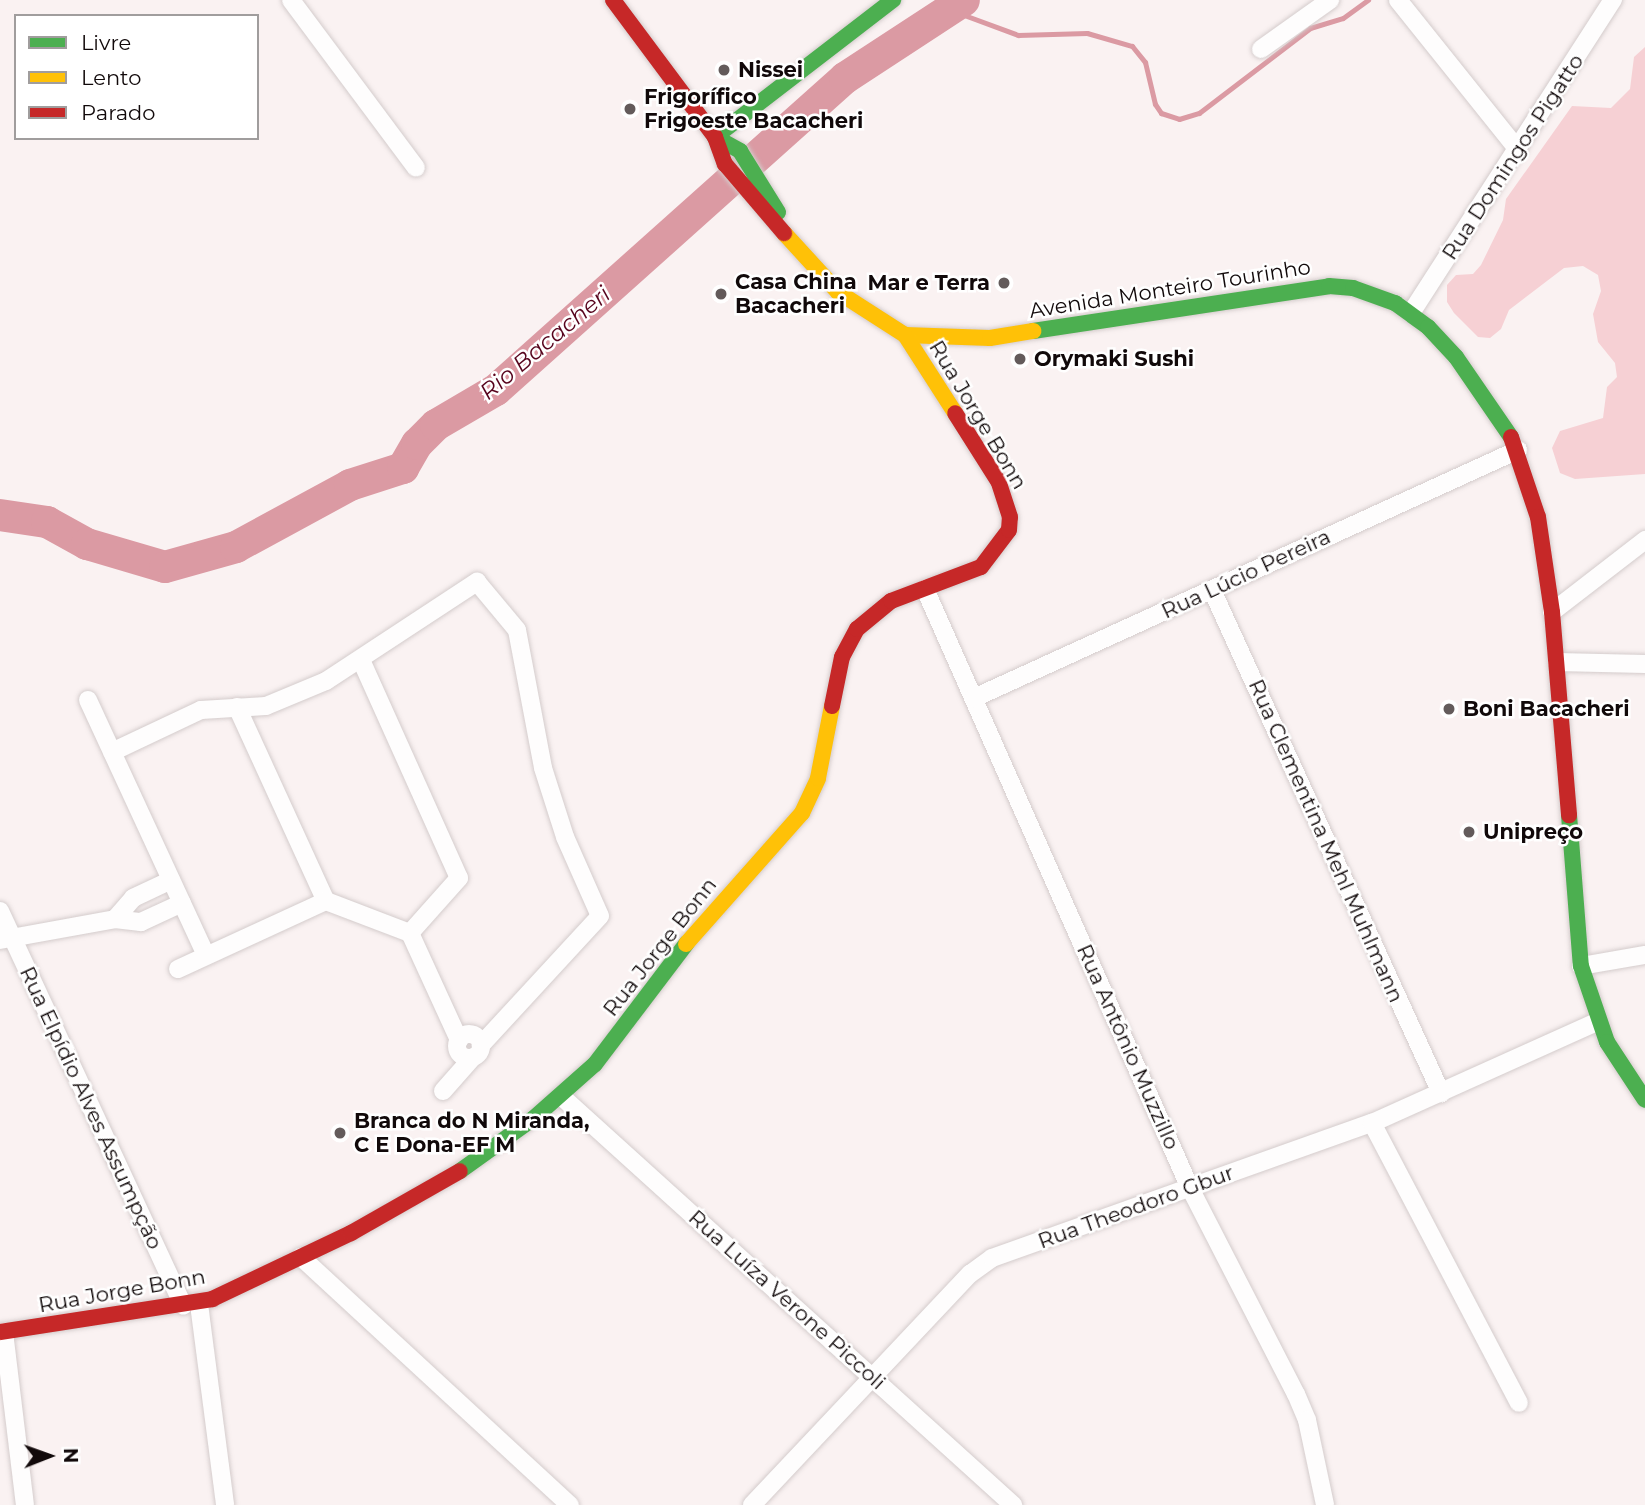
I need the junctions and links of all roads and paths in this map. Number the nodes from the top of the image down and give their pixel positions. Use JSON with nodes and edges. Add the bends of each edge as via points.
{"nodes":[{"id":1,"x":291,"y":0,"type":"edge"},
{"id":2,"x":613,"y":0,"type":"edge"},
{"id":3,"x":893,"y":0,"type":"edge"},
{"id":4,"x":1330,"y":0,"type":"edge"},
{"id":5,"x":1398,"y":0,"type":"edge"},
{"id":6,"x":1613,"y":0,"type":"edge"},
{"id":7,"x":1261,"y":48,"type":"dead end"},
{"id":8,"x":715,"y":137,"type":"junction"},
{"id":9,"x":1517,"y":150,"type":"junction"},
{"id":10,"x":416,"y":168,"type":"dead end"},
{"id":11,"x":793,"y":240,"type":"junction"},
{"id":12,"x":1411,"y":313,"type":"junction"},
{"id":13,"x":905,"y":335,"type":"junction"},
{"id":14,"x":1518,"y":450,"type":"junction"},
{"id":15,"x":1645,"y":540,"type":"edge"},
{"id":16,"x":925,"y":589,"type":"junction"},
{"id":17,"x":1212,"y":590,"type":"junction"},
{"id":18,"x":1552,"y":612,"type":"junction"},
{"id":19,"x":361,"y":660,"type":"junction"},
{"id":20,"x":1557,"y":662,"type":"junction"},
{"id":21,"x":1645,"y":664,"type":"edge"},
{"id":22,"x":974,"y":698,"type":"junction"},
{"id":23,"x":88,"y":700,"type":"dead end"},
{"id":24,"x":237,"y":707,"type":"junction"},
{"id":25,"x":112,"y":752,"type":"junction"},
{"id":26,"x":171,"y":880,"type":"junction"},
{"id":27,"x":326,"y":901,"type":"junction"},
{"id":28,"x":182,"y":903,"type":"junction"},
{"id":29,"x":0,"y":911,"type":"edge"},
{"id":30,"x":115,"y":919,"type":"junction"},
{"id":31,"x":410,"y":933,"type":"junction"},
{"id":32,"x":6,"y":939,"type":"edge"},
{"id":33,"x":1645,"y":955,"type":"edge"},
{"id":34,"x":206,"y":956,"type":"junction"},
{"id":35,"x":1581,"y":966,"type":"junction"},
{"id":36,"x":178,"y":969,"type":"dead end"},
{"id":37,"x":1597,"y":1022,"type":"junction"},
{"id":38,"x":477,"y":1051,"type":"junction"},
{"id":39,"x":443,"y":1091,"type":"dead end"},
{"id":40,"x":1441,"y":1093,"type":"junction"},
{"id":41,"x":561,"y":1096,"type":"junction"},
{"id":42,"x":1645,"y":1100,"type":"edge"},
{"id":43,"x":1371,"y":1123,"type":"junction"},
{"id":44,"x":1191,"y":1188,"type":"junction"},
{"id":45,"x":301,"y":1257,"type":"junction"},
{"id":46,"x":191,"y":1305,"type":"junction"},
{"id":47,"x":2,"y":1332,"type":"edge"},
{"id":48,"x":873,"y":1378,"type":"junction"},
{"id":49,"x":1519,"y":1403,"type":"dead end"},
{"id":50,"x":25,"y":1505,"type":"edge"},
{"id":51,"x":225,"y":1505,"type":"edge"},
{"id":52,"x":570,"y":1505,"type":"edge"},
{"id":53,"x":752,"y":1505,"type":"edge"},
{"id":54,"x":1013,"y":1505,"type":"edge"},
{"id":55,"x":1325,"y":1505,"type":"edge"}],
"edges":[{"from":1,"to":10,"type":"street"},
{"from":2,"to":8,"type":"main road"},
{"from":3,"to":8,"type":"main road"},
{"from":4,"to":7,"type":"street"},
{"from":5,"to":9,"type":"street"},
{"from":6,"to":9,"type":"street","name":"Rua Domingos Pigatto"},
{"from":8,"to":11,"type":"main road","name":"Avenida Monteiro Tourinho","via":[[724,164]]},
{"from":8,"to":11,"type":"main road","name":"Avenida Monteiro Tourinho","via":[[740,151],[759,176]]},
{"from":9,"to":12,"type":"street","name":"Rua Domingos Pigatto"},
{"from":11,"to":13,"type":"main road","name":"Avenida Monteiro Tourinho","via":[[838,292]]},
{"from":12,"to":13,"type":"main road","name":"Avenida Monteiro Tourinho","via":[[1372,293],[1318,286],[990,338],[945,340]]},
{"from":12,"to":14,"type":"main road","name":"Avenida Monteiro Tourinho","via":[[1479,384]]},
{"from":13,"to":16,"type":"main road","name":"Rua Jorge Bonn","via":[[998,481],[1010,517],[1002,545],[987,562],[965,576]]},
{"from":14,"to":17,"type":"street","name":"Rua Lúcio Pereira"},
{"from":14,"to":18,"type":"main road","name":"Avenida Monteiro Tourinho","via":[[1538,517]]},
{"from":15,"to":18,"type":"street"},
{"from":16,"to":22,"type":"street","name":"Rua Antônio Muzzillo"},
{"from":16,"to":41,"type":"main road","name":"Rua Jorge Bonn","via":[[891,601],[857,629],[842,657],[818,778],[802,813],[712,911],[595,1064]]},
{"from":17,"to":22,"type":"street","name":"Rua Lúcio Pereira"},
{"from":17,"to":40,"type":"street","name":"Rua Clementina Mehl Muhlmann"},
{"from":18,"to":20,"type":"main road","name":"Avenida Monteiro Tourinho"},
{"from":19,"to":24,"type":"street","via":[[275,703]]},
{"from":19,"to":31,"type":"street","via":[[459,878]]},
{"from":19,"to":38,"type":"street","via":[[477,582],[517,630],[543,768],[565,837],[600,916]]},
{"from":20,"to":21,"type":"street"},
{"from":20,"to":35,"type":"main road","name":"Avenida Monteiro Tourinho"},
{"from":22,"to":44,"type":"street","name":"Rua Antônio Muzzillo"},
{"from":23,"to":25,"type":"street"},
{"from":24,"to":25,"type":"street","via":[[201,710]]},
{"from":24,"to":27,"type":"street"},
{"from":25,"to":26,"type":"street"},
{"from":26,"to":28,"type":"street"},
{"from":26,"to":30,"type":"street","via":[[133,898]]},
{"from":27,"to":31,"type":"street"},
{"from":27,"to":34,"type":"street"},
{"from":28,"to":30,"type":"street","via":[[141,922]]},
{"from":28,"to":34,"type":"street"},
{"from":29,"to":32,"type":"street","name":"Rua Elpídio Alves Assumpção"},
{"from":30,"to":32,"type":"street"},
{"from":31,"to":38,"type":"street","via":[[459,1040],[472,1034]]},
{"from":32,"to":46,"type":"street","name":"Rua Elpídio Alves Assumpção"},
{"from":33,"to":35,"type":"street"},
{"from":34,"to":36,"type":"street"},
{"from":35,"to":37,"type":"main road","name":"Avenida Monteiro Tourinho"},
{"from":37,"to":40,"type":"street","name":"Rua Theodoro Gbur"},
{"from":37,"to":42,"type":"main road","name":"Avenida Monteiro Tourinho"},
{"from":38,"to":39,"type":"street"},
{"from":40,"to":43,"type":"street","name":"Rua Theodoro Gbur"},
{"from":41,"to":45,"type":"main road","name":"Rua Jorge Bonn","via":[[444,1182]]},
{"from":41,"to":48,"type":"street","name":"Rua Luíza Verone Piccoli"},
{"from":43,"to":44,"type":"street","name":"Rua Theodoro Gbur"},
{"from":43,"to":49,"type":"street"},
{"from":44,"to":48,"type":"street","name":"Rua Theodoro Gbur","via":[[992,1258],[970,1274]]},
{"from":44,"to":55,"type":"street","name":"Rua Antônio Muzzillo","via":[[1297,1394],[1313,1442]]},
{"from":45,"to":46,"type":"main road","name":"Rua Jorge Bonn"},
{"from":45,"to":52,"type":"street"},
{"from":46,"to":47,"type":"main road","name":"Rua Jorge Bonn"},
{"from":46,"to":51,"type":"street","name":"Rua Elpídio Alves Assumpção"},
{"from":47,"to":50,"type":"street"},
{"from":48,"to":53,"type":"street","name":"Rua Theodoro Gbur"},
{"from":48,"to":54,"type":"street","name":"Rua Luíza Verone Piccoli"}]}
